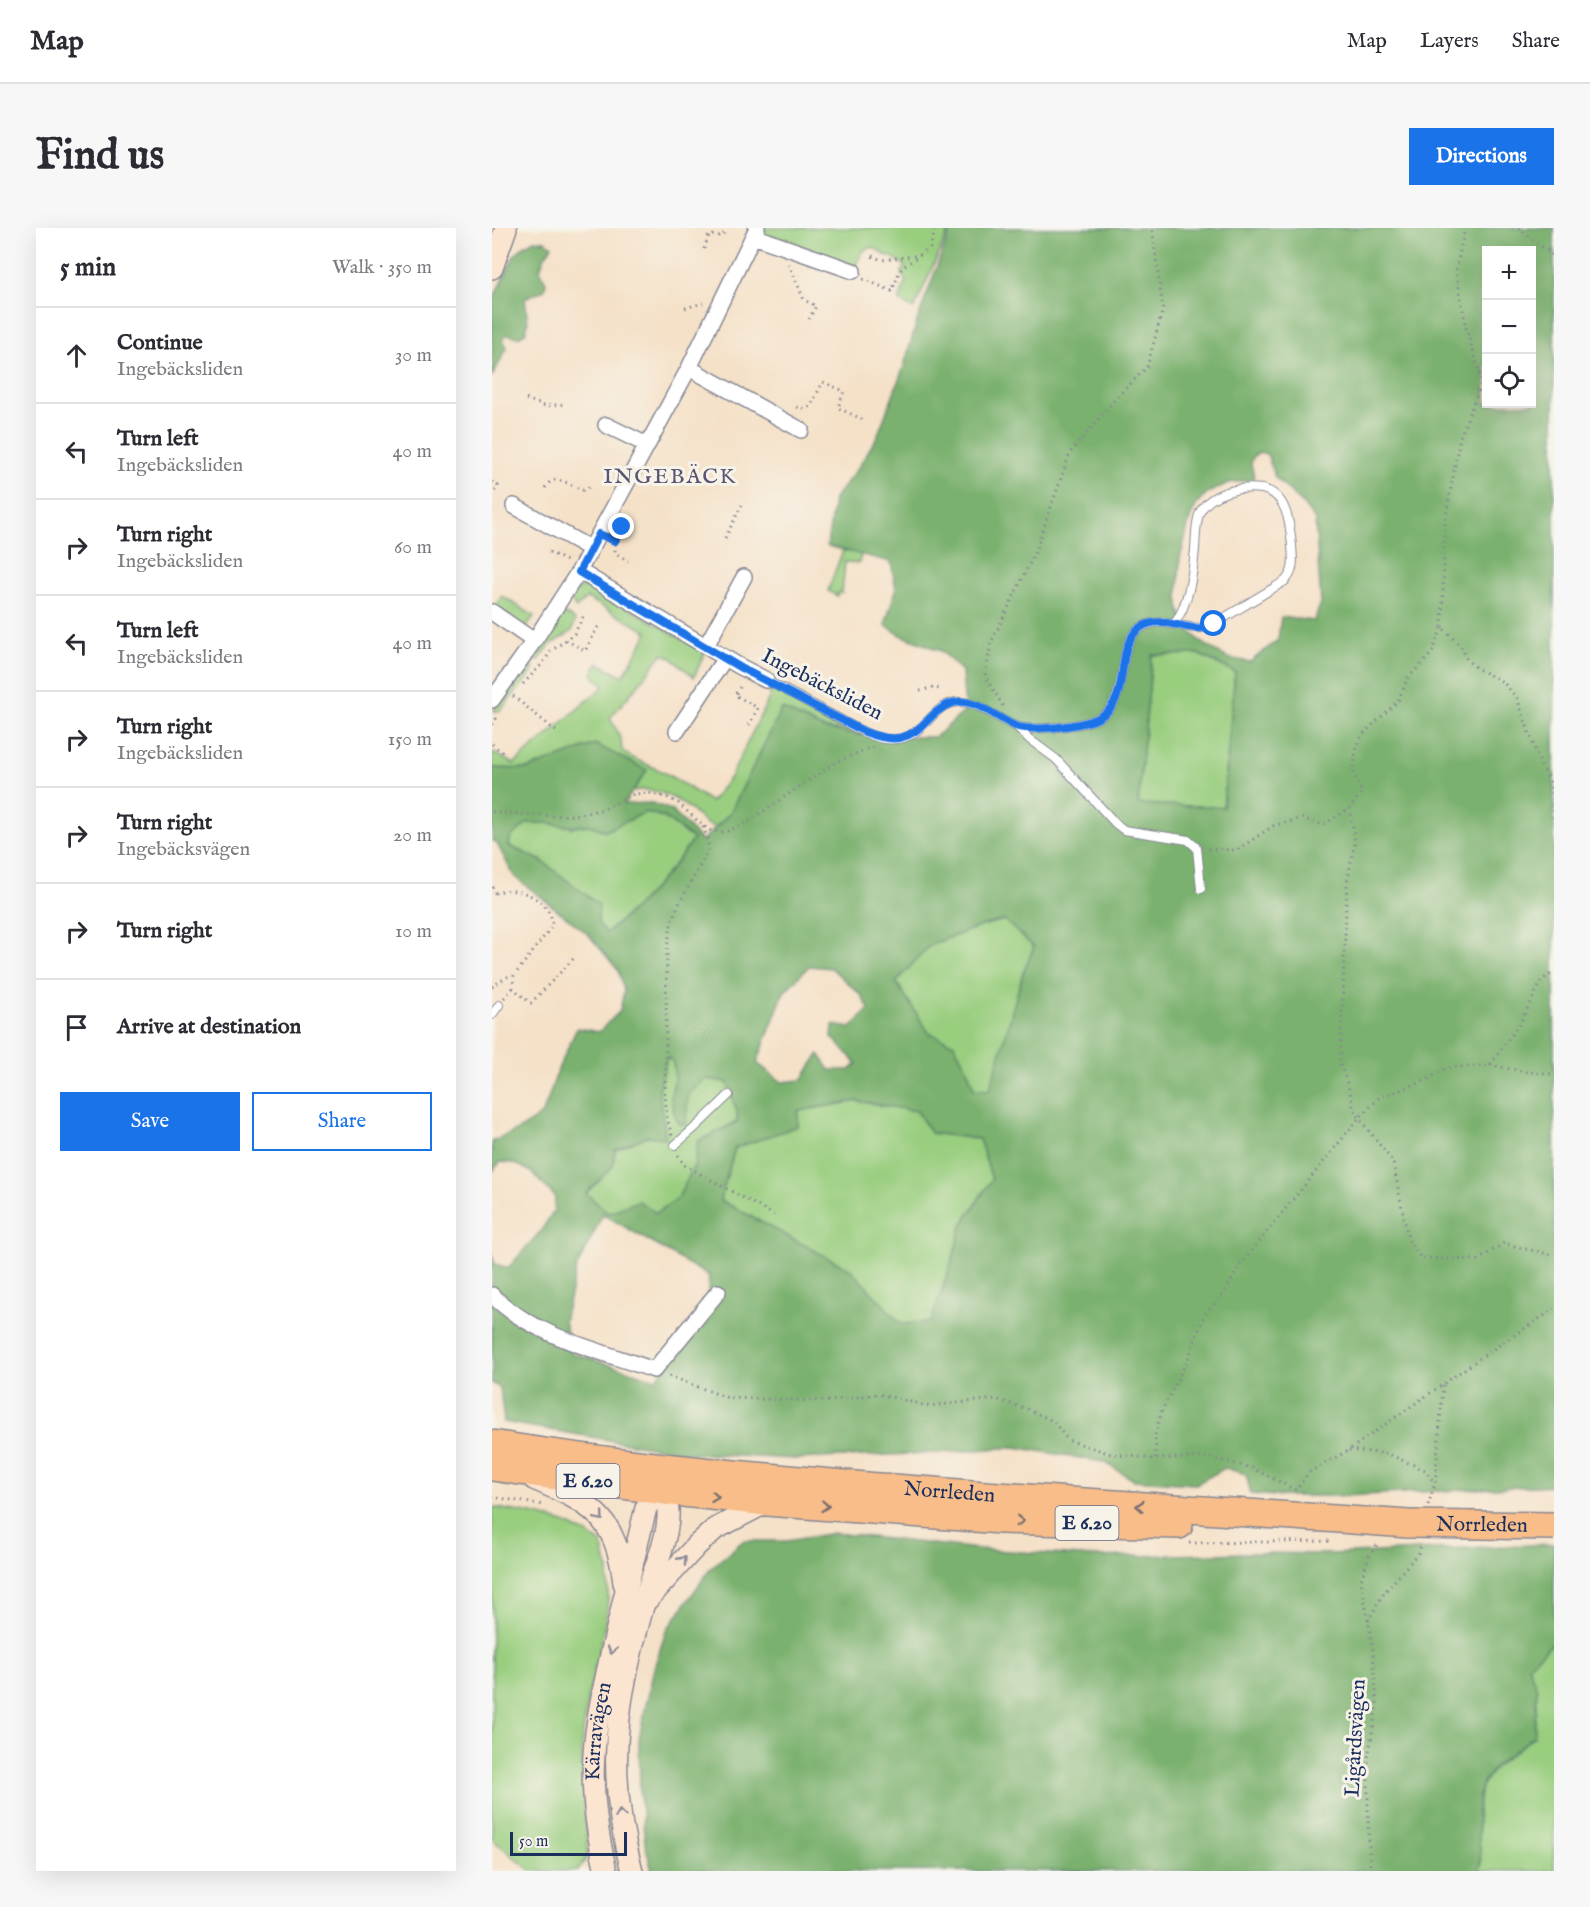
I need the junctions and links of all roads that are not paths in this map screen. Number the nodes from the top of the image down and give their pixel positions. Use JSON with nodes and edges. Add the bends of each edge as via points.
{"nodes":[{"id":1,"x":506,"y":228,"type":"edge"},
{"id":2,"x":755,"y":230,"type":"edge"},
{"id":3,"x":492,"y":268,"type":"edge"},
{"id":4,"x":855,"y":274,"type":"road end"},
{"id":5,"x":689,"y":368,"type":"junction"},
{"id":6,"x":606,"y":425,"type":"dead end"},
{"id":7,"x":801,"y":430,"type":"dead end"},
{"id":8,"x":647,"y":445,"type":"junction"},
{"id":9,"x":514,"y":506,"type":"dead end"},
{"id":10,"x":591,"y":549,"type":"junction"},
{"id":11,"x":580,"y":570,"type":"junction"},
{"id":12,"x":744,"y":577,"type":"dead end"},
{"id":13,"x":492,"y":612,"type":"edge"},
{"id":14,"x":1174,"y":624,"type":"junction"},
{"id":15,"x":534,"y":641,"type":"junction"},
{"id":16,"x":706,"y":646,"type":"junction"},
{"id":17,"x":725,"y":658,"type":"junction"},
{"id":18,"x":766,"y":680,"type":"joint"},
{"id":19,"x":493,"y":710,"type":"edge"},
{"id":20,"x":1017,"y":727,"type":"junction"},
{"id":21,"x":677,"y":730,"type":"dead end"},
{"id":22,"x":1201,"y":889,"type":"dead end"},
{"id":23,"x":499,"y":1005,"type":"dead end"},
{"id":24,"x":492,"y":1015,"type":"edge"},
{"id":25,"x":729,"y":1095,"type":"dead end"},
{"id":26,"x":675,"y":1145,"type":"road end"},
{"id":27,"x":718,"y":1292,"type":"dead end"},
{"id":28,"x":492,"y":1295,"type":"edge"},
{"id":29,"x":492,"y":1444,"type":"edge"},
{"id":30,"x":636,"y":1466,"type":"junction"},
{"id":31,"x":502,"y":1469,"type":"edge"},
{"id":32,"x":724,"y":1474,"type":"junction"},
{"id":33,"x":664,"y":1491,"type":"junction"},
{"id":34,"x":767,"y":1502,"type":"junction"},
{"id":35,"x":1554,"y":1526,"type":"edge"},
{"id":36,"x":1419,"y":1527,"type":"junction"},
{"id":37,"x":625,"y":1593,"type":"junction"},
{"id":38,"x":644,"y":1604,"type":"junction"},
{"id":39,"x":606,"y":1871,"type":"edge"},
{"id":40,"x":632,"y":1871,"type":"edge"}],
"edges":[{"from":1,"to":3,"type":"main road"},
{"from":2,"to":4,"type":"street"},
{"from":2,"to":5,"type":"street"},
{"from":5,"to":7,"type":"street"},
{"from":5,"to":8,"type":"street"},
{"from":6,"to":8,"type":"street"},
{"from":8,"to":10,"type":"street"},
{"from":9,"to":10,"type":"street"},
{"from":10,"to":11,"type":"street"},
{"from":11,"to":15,"type":"street"},
{"from":11,"to":16,"type":"street","name":"Ingebäcksliden"},
{"from":12,"to":16,"type":"street"},
{"from":13,"to":15,"type":"street"},
{"from":14,"to":14,"type":"lane","name":"Ingebäcksliden","via":[[1190,584],[1200,512],[1223,494],[1245,488],[1272,493],[1290,523],[1290,576],[1214,624],[1201,629]]},
{"from":14,"to":20,"type":"lane","name":"Ingebäcksliden","via":[[1160,621],[1133,636],[1119,693],[1108,712],[1080,724]]},
{"from":15,"to":19,"type":"street"},
{"from":16,"to":17,"type":"street","name":"Ingebäcksliden"},
{"from":17,"to":18,"type":"street","name":"Ingebäcksliden"},
{"from":17,"to":21,"type":"street"},
{"from":18,"to":20,"type":"lane","name":"Ingebäcksliden","via":[[886,739],[913,734],[941,708],[956,702],[972,705]]},
{"from":20,"to":22,"type":"lane","via":[[1056,759],[1124,830],[1188,840],[1197,848]]},
{"from":23,"to":24,"type":"lane"},
{"from":25,"to":26,"type":"lane"},
{"from":27,"to":28,"type":"street","via":[[654,1370],[532,1324]]},
{"from":29,"to":30,"type":"highway","name":"Norrleden","number":"E 6.20"},
{"from":30,"to":32,"type":"highway","name":"Norrleden","number":"E 6.20"},
{"from":30,"to":33,"type":"main road","via":[[658,1481]]},
{"from":31,"to":33,"type":"highway","name":"Norrleden","number":"E 6.20"},
{"from":31,"to":37,"type":"main road","name":"Kärravägen","one_way":true,"via":[[571,1495],[598,1514],[617,1547]]},
{"from":32,"to":33,"type":"main road","name":"Kärravägen","via":[[687,1480]]},
{"from":36,"to":32,"type":"highway","name":"Norrleden","number":"E 6.20","one_way":true},
{"from":33,"to":34,"type":"highway","name":"Norrleden","number":"E 6.20","one_way":true},
{"from":33,"to":37,"type":"main road","name":"Kärravägen","via":[[646,1509]]},
{"from":33,"to":38,"type":"main road","name":"Kärravägen","via":[[668,1501],[667,1527]]},
{"from":34,"to":36,"type":"highway","name":"Norrleden","number":"E 6.20","one_way":true,"via":[[1002,1520]]},
{"from":38,"to":34,"type":"main road","name":"Kärravägen","one_way":true,"via":[[715,1529]]},
{"from":35,"to":36,"type":"highway","name":"Norrleden","number":"E 6.20","bridge":true},
{"from":37,"to":39,"type":"main road","name":"Kärravägen","one_way":true,"via":[[601,1699],[594,1753],[594,1798]]},
{"from":40,"to":38,"type":"main road","name":"Kärravägen","one_way":true,"via":[[618,1800],[617,1745],[623,1693]]}]}
